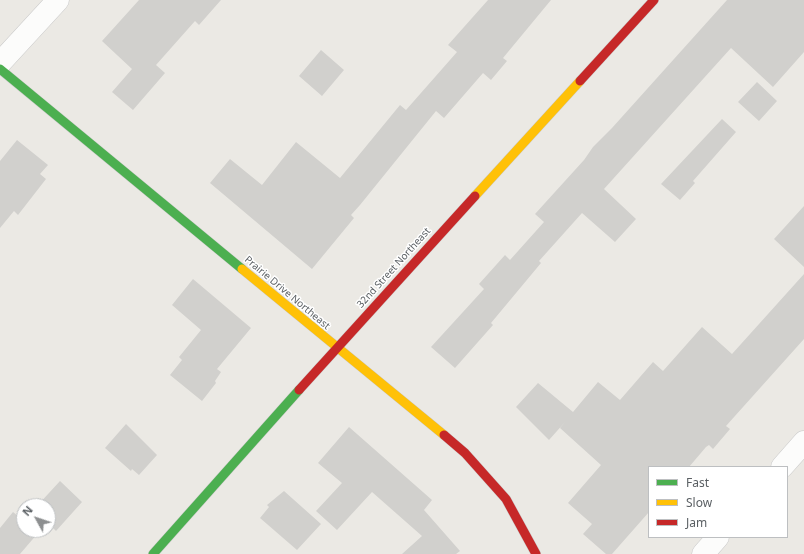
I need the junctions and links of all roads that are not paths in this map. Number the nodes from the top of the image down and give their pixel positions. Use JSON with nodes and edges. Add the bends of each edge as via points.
{"nodes":[{"id":1,"x":58,"y":0,"type":"edge"},
{"id":2,"x":654,"y":0,"type":"edge"},
{"id":3,"x":0,"y":63,"type":"edge"},
{"id":4,"x":0,"y":69,"type":"edge"},
{"id":5,"x":336,"y":348,"type":"junction"},
{"id":6,"x":804,"y":442,"type":"edge"},
{"id":7,"x":783,"y":466,"type":"edge"},
{"id":8,"x":717,"y":538,"type":"edge"},
{"id":9,"x":153,"y":554,"type":"edge"},
{"id":10,"x":536,"y":554,"type":"edge"},
{"id":11,"x":703,"y":554,"type":"edge"}],
"edges":[{"from":1,"to":3,"type":"street"},
{"from":2,"to":5,"type":"main road","name":"32nd Street Northeast"},
{"from":4,"to":5,"type":"main road","name":"Prairie Drive Northeast"},
{"from":5,"to":9,"type":"main road","name":"32nd Street Northeast"},
{"from":5,"to":10,"type":"main road","name":"Prairie Drive Northeast","via":[[465,453],[506,499]]},
{"from":6,"to":7,"type":"street"},
{"from":8,"to":11,"type":"street"}]}
